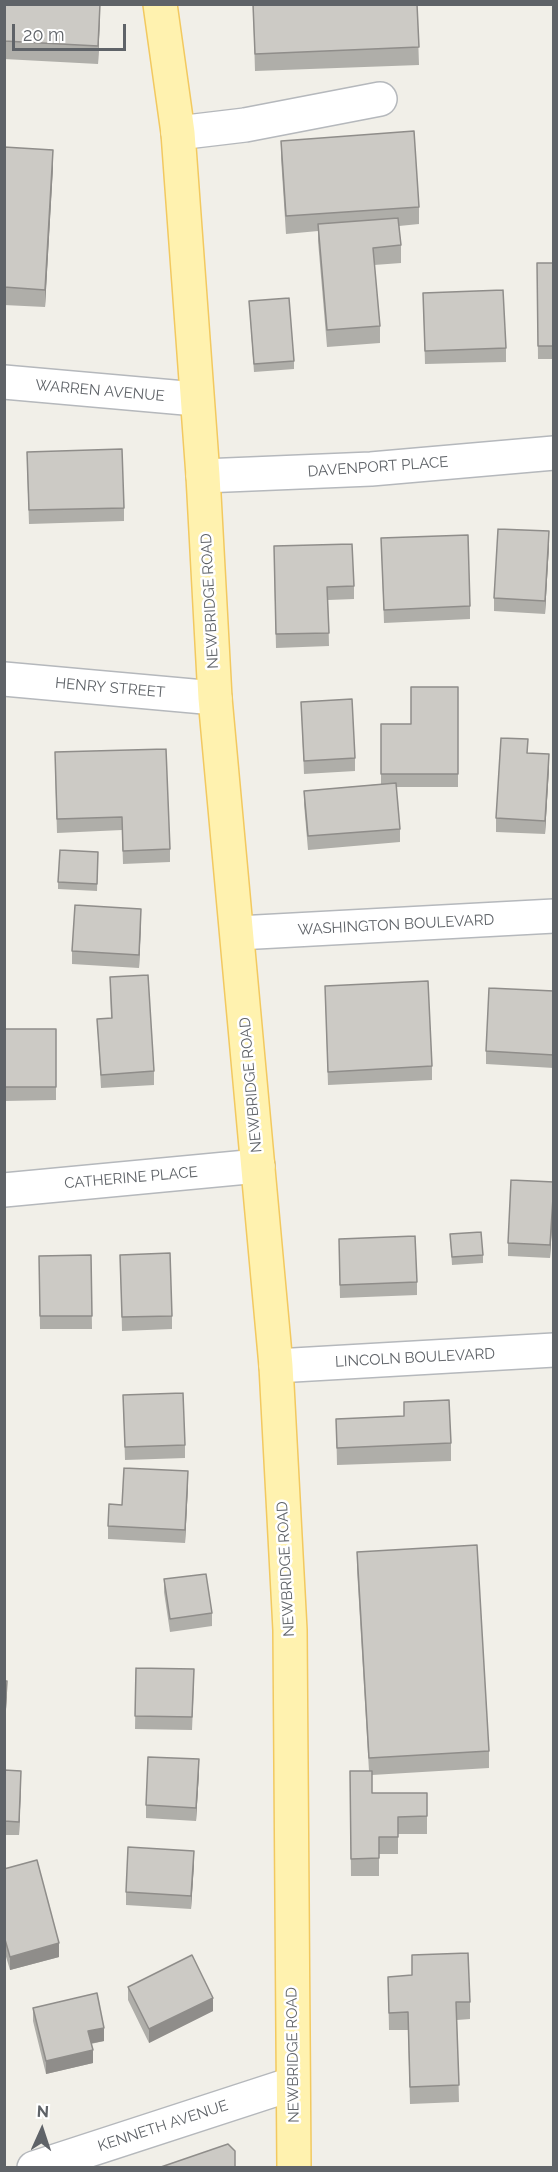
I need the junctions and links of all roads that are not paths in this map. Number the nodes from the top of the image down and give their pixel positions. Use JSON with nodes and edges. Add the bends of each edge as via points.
{"nodes":[{"id":1,"x":160,"y":4,"type":"edge"},
{"id":2,"x":380,"y":99,"type":"dead end"},
{"id":3,"x":178,"y":133,"type":"junction"},
{"id":4,"x":4,"y":382,"type":"edge"},
{"id":5,"x":196,"y":399,"type":"junction"},
{"id":6,"x":554,"y":453,"type":"edge"},
{"id":7,"x":203,"y":476,"type":"junction"},
{"id":8,"x":4,"y":679,"type":"edge"},
{"id":9,"x":215,"y":698,"type":"junction"},
{"id":10,"x":554,"y":916,"type":"edge"},
{"id":11,"x":238,"y":933,"type":"junction"},
{"id":12,"x":258,"y":1166,"type":"junction"},
{"id":13,"x":4,"y":1190,"type":"edge"},
{"id":14,"x":554,"y":1350,"type":"edge"},
{"id":15,"x":276,"y":1366,"type":"junction"},
{"id":16,"x":292,"y":2084,"type":"junction"},
{"id":17,"x":34,"y":2168,"type":"edge"},
{"id":18,"x":294,"y":2168,"type":"edge"}],
"edges":[{"from":1,"to":3,"type":"main road","name":"NEWBRIDGE ROAD"},
{"from":2,"to":3,"type":"street","via":[[245,126]]},
{"from":3,"to":5,"type":"main road","name":"NEWBRIDGE ROAD"},
{"from":4,"to":5,"type":"street","name":"WARREN AVENUE"},
{"from":5,"to":7,"type":"main road","name":"NEWBRIDGE ROAD"},
{"from":6,"to":7,"type":"street","name":"DAVENPORT PLACE","via":[[371,469]]},
{"from":7,"to":9,"type":"main road","name":"NEWBRIDGE ROAD"},
{"from":8,"to":9,"type":"street","name":"HENRY STREET"},
{"from":9,"to":11,"type":"main road","name":"NEWBRIDGE ROAD"},
{"from":10,"to":11,"type":"street","name":"WASHINGTON BOULEVARD"},
{"from":11,"to":12,"type":"main road","name":"NEWBRIDGE ROAD"},
{"from":12,"to":13,"type":"street","name":"CATHERINE PLACE"},
{"from":12,"to":15,"type":"main road","name":"NEWBRIDGE ROAD"},
{"from":14,"to":15,"type":"street","name":"LINCOLN BOULEVARD"},
{"from":15,"to":16,"type":"main road","name":"NEWBRIDGE ROAD","via":[[290,1630]]},
{"from":16,"to":17,"type":"street","name":"KENNETH AVENUE"},
{"from":16,"to":18,"type":"main road","name":"NEWBRIDGE ROAD"}]}
